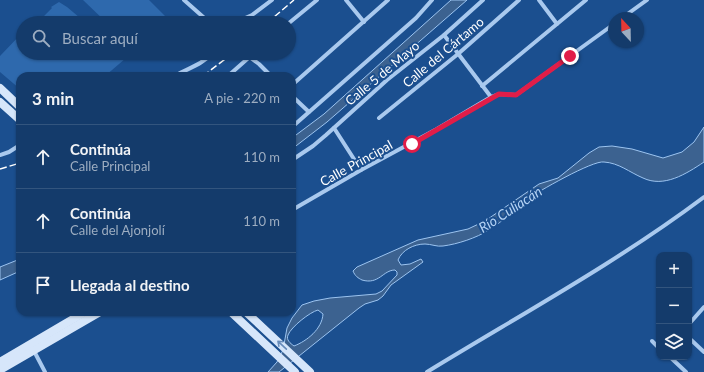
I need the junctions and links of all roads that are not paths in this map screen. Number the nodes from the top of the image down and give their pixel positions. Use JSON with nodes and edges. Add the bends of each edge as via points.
{"nodes":[{"id":1,"x":184,"y":0,"type":"edge"},
{"id":2,"x":272,"y":0,"type":"edge"},
{"id":3,"x":317,"y":0,"type":"edge"},
{"id":4,"x":346,"y":0,"type":"edge"},
{"id":5,"x":388,"y":0,"type":"edge"},
{"id":6,"x":432,"y":0,"type":"edge"},
{"id":7,"x":483,"y":0,"type":"edge"},
{"id":8,"x":519,"y":0,"type":"edge"},
{"id":9,"x":539,"y":0,"type":"edge"},
{"id":10,"x":586,"y":0,"type":"edge"},
{"id":11,"x":645,"y":1,"type":"edge"},
{"id":12,"x":630,"y":12,"type":"edge"},
{"id":13,"x":202,"y":16,"type":"edge"},
{"id":14,"x":250,"y":16,"type":"edge"},
{"id":15,"x":296,"y":18,"type":"edge"},
{"id":16,"x":364,"y":22,"type":"junction"},
{"id":17,"x":557,"y":24,"type":"junction"},
{"id":18,"x":608,"y":28,"type":"edge"},
{"id":19,"x":444,"y":35,"type":"junction"},
{"id":20,"x":458,"y":54,"type":"junction"},
{"id":21,"x":204,"y":60,"type":"edge"},
{"id":22,"x":247,"y":60,"type":"edge"},
{"id":23,"x":253,"y":60,"type":"edge"},
{"id":24,"x":181,"y":72,"type":"edge"},
{"id":25,"x":233,"y":72,"type":"edge"},
{"id":26,"x":267,"y":72,"type":"edge"},
{"id":27,"x":296,"y":82,"type":"edge"},
{"id":28,"x":482,"y":86,"type":"junction"},
{"id":29,"x":0,"y":88,"type":"edge"},
{"id":30,"x":491,"y":97,"type":"junction"},
{"id":31,"x":296,"y":100,"type":"edge"},
{"id":32,"x":0,"y":102,"type":"edge"},
{"id":33,"x":16,"y":103,"type":"edge"},
{"id":34,"x":309,"y":112,"type":"junction"},
{"id":35,"x":16,"y":116,"type":"edge"},
{"id":36,"x":379,"y":118,"type":"dead end"},
{"id":37,"x":296,"y":123,"type":"edge"},
{"id":38,"x":334,"y":128,"type":"junction"},
{"id":39,"x":16,"y":148,"type":"edge"},
{"id":40,"x":0,"y":155,"type":"edge"},
{"id":41,"x":296,"y":157,"type":"edge"},
{"id":42,"x":361,"y":170,"type":"junction"},
{"id":43,"x":704,"y":197,"type":"edge"},
{"id":44,"x":296,"y":208,"type":"edge"},
{"id":45,"x":704,"y":307,"type":"edge"},
{"id":46,"x":78,"y":316,"type":"edge"},
{"id":47,"x":93,"y":316,"type":"edge"},
{"id":48,"x":235,"y":316,"type":"edge"},
{"id":49,"x":250,"y":316,"type":"edge"},
{"id":50,"x":692,"y":321,"type":"edge"},
{"id":51,"x":652,"y":341,"type":"dead end"},
{"id":52,"x":692,"y":341,"type":"edge"},
{"id":53,"x":656,"y":345,"type":"edge"},
{"id":54,"x":33,"y":350,"type":"junction"},
{"id":55,"x":704,"y":352,"type":"edge"},
{"id":56,"x":673,"y":360,"type":"edge"},
{"id":57,"x":0,"y":362,"type":"edge"},
{"id":58,"x":0,"y":370,"type":"edge"},
{"id":59,"x":45,"y":372,"type":"edge"},
{"id":60,"x":295,"y":372,"type":"edge"},
{"id":61,"x":310,"y":372,"type":"edge"},
{"id":62,"x":427,"y":372,"type":"edge"},
{"id":63,"x":686,"y":372,"type":"edge"}],
"edges":[{"from":1,"to":13,"type":"street"},
{"from":2,"to":14,"type":"street"},
{"from":3,"to":15,"type":"street"},
{"from":4,"to":16,"type":"street"},
{"from":5,"to":16,"type":"street"},
{"from":6,"to":34,"type":"street","via":[[416,18]]},
{"from":7,"to":19,"type":"street","name":"Calle 5 de Mayo"},
{"from":8,"to":20,"type":"street","name":"Calle del Cártamo"},
{"from":9,"to":17,"type":"street"},
{"from":10,"to":17,"type":"street"},
{"from":11,"to":12,"type":"street"},
{"from":16,"to":27,"type":"street"},
{"from":17,"to":28,"type":"street"},
{"from":18,"to":30,"type":"street","via":[[516,95],[499,94]]},
{"from":19,"to":20,"type":"street"},
{"from":19,"to":38,"type":"street","name":"Calle 5 de Mayo","via":[[387,80]]},
{"from":20,"to":28,"type":"street"},
{"from":20,"to":36,"type":"street","name":"Calle del Cártamo"},
{"from":21,"to":24,"type":"street"},
{"from":22,"to":25,"type":"street"},
{"from":23,"to":26,"type":"street"},
{"from":28,"to":30,"type":"street"},
{"from":29,"to":33,"type":"main road"},
{"from":30,"to":42,"type":"street","name":"Calle Principal","via":[[412,144]]},
{"from":31,"to":34,"type":"street"},
{"from":32,"to":35,"type":"main road"},
{"from":34,"to":37,"type":"street"},
{"from":38,"to":41,"type":"street","name":"Calle 5 de Mayo"},
{"from":38,"to":42,"type":"street"},
{"from":39,"to":40,"type":"street"},
{"from":42,"to":44,"type":"street","name":"Calle Principal"},
{"from":43,"to":62,"type":"street","via":[[585,278]]},
{"from":45,"to":50,"type":"street"},
{"from":46,"to":57,"type":"main road"},
{"from":47,"to":54,"type":"main road"},
{"from":48,"to":60,"type":"main road"},
{"from":61,"to":49,"type":"main road","one_way":true},
{"from":51,"to":53,"type":"street"},
{"from":52,"to":55,"type":"street"},
{"from":54,"to":58,"type":"main road"},
{"from":54,"to":59,"type":"street"},
{"from":56,"to":63,"type":"street"}]}
